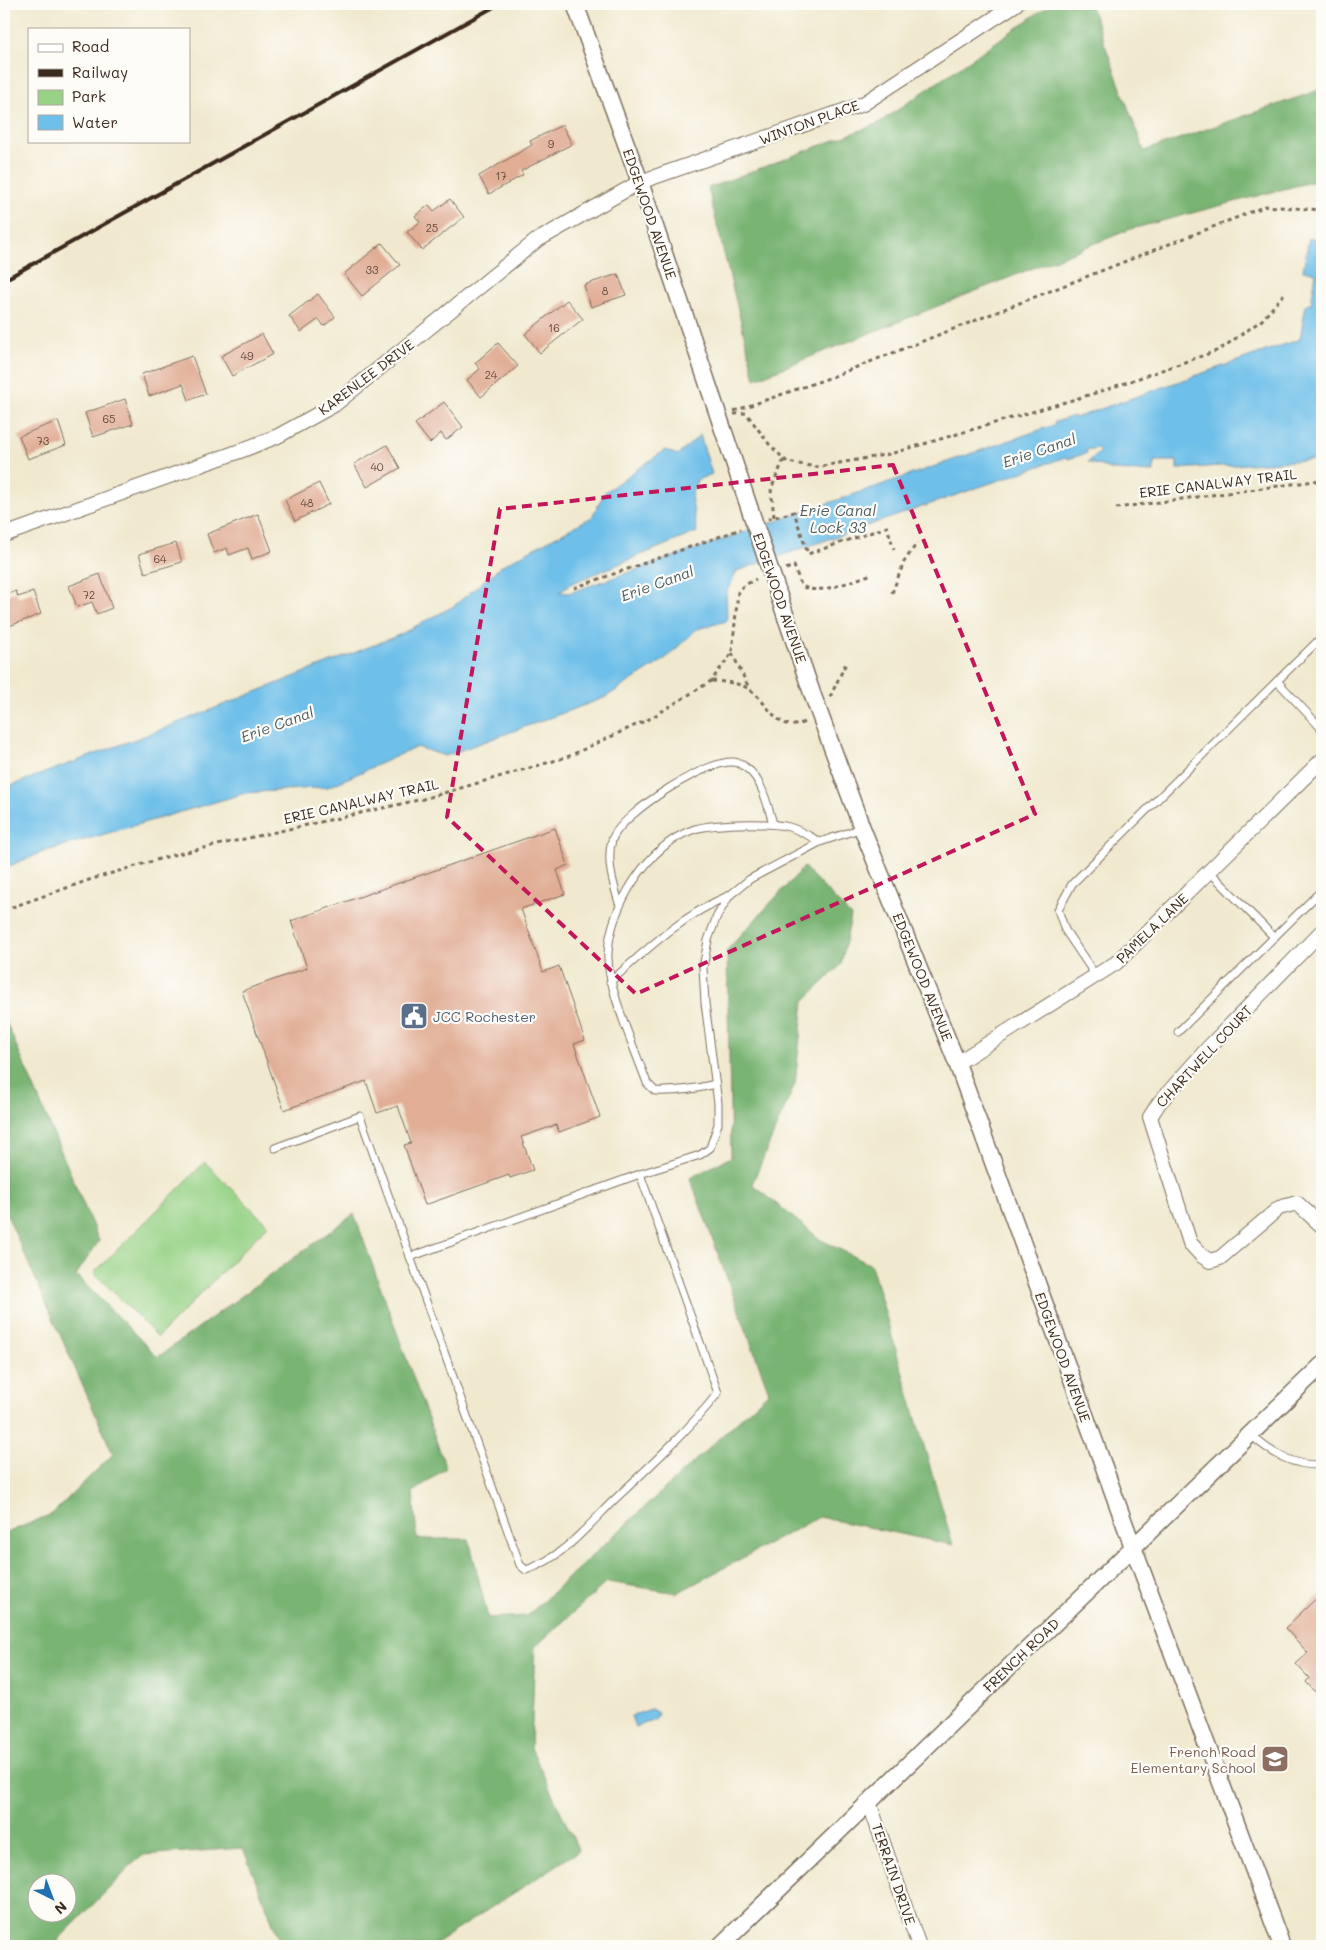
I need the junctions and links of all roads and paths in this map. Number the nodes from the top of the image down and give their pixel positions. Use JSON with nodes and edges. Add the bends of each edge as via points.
{"nodes":[{"id":1,"x":575,"y":4,"type":"edge"},
{"id":2,"x":1016,"y":4,"type":"edge"},
{"id":3,"x":640,"y":182,"type":"junction"},
{"id":4,"x":1322,"y":210,"type":"edge"},
{"id":5,"x":1284,"y":294,"type":"dead end"},
{"id":6,"x":718,"y":416,"type":"junction"},
{"id":7,"x":784,"y":459,"type":"junction"},
{"id":8,"x":1322,"y":480,"type":"edge"},
{"id":9,"x":1116,"y":508,"type":"dead end"},
{"id":10,"x":774,"y":517,"type":"junction"},
{"id":11,"x":765,"y":520,"type":"dead end"},
{"id":12,"x":747,"y":527,"type":"dead end"},
{"id":13,"x":4,"y":535,"type":"edge"},
{"id":14,"x":917,"y":543,"type":"dead end"},
{"id":15,"x":894,"y":549,"type":"dead end"},
{"id":16,"x":785,"y":569,"type":"dead end"},
{"id":17,"x":872,"y":574,"type":"dead end"},
{"id":18,"x":758,"y":579,"type":"dead end"},
{"id":19,"x":574,"y":588,"type":"dead end"},
{"id":20,"x":892,"y":593,"type":"dead end"},
{"id":21,"x":1322,"y":637,"type":"edge"},
{"id":22,"x":732,"y":653,"type":"junction"},
{"id":23,"x":847,"y":661,"type":"dead end"},
{"id":24,"x":711,"y":681,"type":"junction"},
{"id":25,"x":1277,"y":681,"type":"junction"},
{"id":26,"x":749,"y":688,"type":"junction"},
{"id":27,"x":830,"y":698,"type":"dead end"},
{"id":28,"x":804,"y":722,"type":"dead end"},
{"id":29,"x":1322,"y":729,"type":"edge"},
{"id":30,"x":1322,"y":760,"type":"edge"},
{"id":31,"x":773,"y":824,"type":"junction"},
{"id":32,"x":862,"y":828,"type":"junction"},
{"id":33,"x":820,"y":842,"type":"junction"},
{"id":34,"x":1210,"y":872,"type":"junction"},
{"id":35,"x":1322,"y":890,"type":"edge"},
{"id":36,"x":730,"y":895,"type":"junction"},
{"id":37,"x":620,"y":903,"type":"junction"},
{"id":38,"x":4,"y":910,"type":"edge"},
{"id":39,"x":1322,"y":931,"type":"edge"},
{"id":40,"x":1274,"y":937,"type":"junction"},
{"id":41,"x":1096,"y":976,"type":"junction"},
{"id":42,"x":610,"y":982,"type":"junction"},
{"id":43,"x":1178,"y":1032,"type":"dead end"},
{"id":44,"x":957,"y":1063,"type":"junction"},
{"id":45,"x":716,"y":1084,"type":"junction"},
{"id":46,"x":275,"y":1148,"type":"dead end"},
{"id":47,"x":640,"y":1174,"type":"junction"},
{"id":48,"x":1322,"y":1226,"type":"edge"},
{"id":49,"x":410,"y":1257,"type":"junction"},
{"id":50,"x":1322,"y":1365,"type":"edge"},
{"id":51,"x":1250,"y":1435,"type":"junction"},
{"id":52,"x":1322,"y":1465,"type":"edge"},
{"id":53,"x":1133,"y":1547,"type":"junction"},
{"id":54,"x":869,"y":1802,"type":"junction"},
{"id":55,"x":720,"y":1946,"type":"edge"},
{"id":56,"x":919,"y":1946,"type":"edge"},
{"id":57,"x":1282,"y":1946,"type":"edge"}],
"edges":[{"from":1,"to":3,"type":"street","name":"EDGEWOOD AVENUE"},
{"from":2,"to":3,"type":"street","name":"WINTON PLACE","via":[[863,104]]},
{"from":3,"to":6,"type":"street","name":"EDGEWOOD AVENUE"},
{"from":3,"to":13,"type":"street","name":"KARENLEE DRIVE","via":[[536,241],[361,384],[306,421],[240,451]]},
{"from":4,"to":6,"type":"path","via":[[1266,206],[829,378]]},
{"from":5,"to":7,"type":"path","via":[[1262,320],[1219,350],[1099,392],[890,454],[817,467]]},
{"from":6,"to":7,"type":"path","via":[[746,413]]},
{"from":6,"to":32,"type":"street","name":"EDGEWOOD AVENUE","bridge":true,"via":[[813,696]]},
{"from":7,"to":10,"type":"path","via":[[771,490]]},
{"from":8,"to":9,"type":"path","name":"ERIE CANALWAY TRAIL"},
{"from":10,"to":11,"type":"path"},
{"from":10,"to":15,"type":"path","via":[[794,512],[808,554],[887,527]]},
{"from":12,"to":19,"type":"path"},
{"from":14,"to":20,"type":"path","via":[[904,562]]},
{"from":16,"to":17,"type":"path","via":[[794,566],[800,585],[814,590]]},
{"from":18,"to":22,"type":"path","via":[[738,592]]},
{"from":21,"to":25,"type":"lane"},
{"from":22,"to":24,"type":"path","name":"ERIE CANALWAY TRAIL"},
{"from":22,"to":26,"type":"path"},
{"from":23,"to":27,"type":"path"},
{"from":24,"to":26,"type":"path","via":[[736,683]]},
{"from":24,"to":38,"type":"path","name":"ERIE CANALWAY TRAIL","via":[[651,718],[567,757],[422,799],[173,855]]},
{"from":25,"to":29,"type":"lane"},
{"from":25,"to":41,"type":"lane","via":[[1072,884],[1058,910],[1065,930]]},
{"from":26,"to":28,"type":"path","via":[[780,721],[794,726]]},
{"from":30,"to":34,"type":"street","name":"PAMELA LANE"},
{"from":31,"to":33,"type":"lane","via":[[791,827]]},
{"from":31,"to":37,"type":"lane","via":[[703,826],[690,830],[657,855],[635,878]]},
{"from":31,"to":37,"type":"lane","via":[[755,776],[738,764],[724,762],[673,785],[640,807],[617,829],[609,855]]},
{"from":32,"to":33,"type":"lane"},
{"from":32,"to":44,"type":"street","name":"EDGEWOOD AVENUE"},
{"from":33,"to":36,"type":"lane","via":[[750,879]]},
{"from":34,"to":40,"type":"lane"},
{"from":34,"to":41,"type":"street","name":"PAMELA LANE","via":[[1131,951]]},
{"from":35,"to":40,"type":"lane"},
{"from":36,"to":42,"type":"lane","via":[[690,915]]},
{"from":36,"to":45,"type":"lane","via":[[711,932],[703,968]]},
{"from":37,"to":42,"type":"lane","via":[[608,953]]},
{"from":39,"to":48,"type":"street","name":"CHARTWELL COURT","via":[[1208,1048],[1158,1103],[1150,1117],[1190,1242],[1202,1256],[1210,1260],[1220,1258],[1288,1204],[1297,1203]]},
{"from":40,"to":43,"type":"lane"},
{"from":41,"to":44,"type":"street","name":"PAMELA LANE"},
{"from":42,"to":45,"type":"lane","via":[[647,1083],[656,1090],[687,1091]]},
{"from":44,"to":53,"type":"street","name":"EDGEWOOD AVENUE"},
{"from":45,"to":47,"type":"lane","via":[[718,1124],[710,1148],[700,1155]]},
{"from":46,"to":49,"type":"lane","via":[[360,1116]]},
{"from":47,"to":49,"type":"lane"},
{"from":47,"to":49,"type":"lane","via":[[718,1393],[691,1427],[567,1547],[535,1567],[526,1570],[520,1565]]},
{"from":50,"to":51,"type":"street","name":"FRENCH ROAD"},
{"from":51,"to":52,"type":"lane","via":[[1285,1459],[1306,1465]]},
{"from":51,"to":53,"type":"street","name":"FRENCH ROAD"},
{"from":53,"to":54,"type":"street","name":"FRENCH ROAD"},
{"from":53,"to":57,"type":"street","name":"EDGEWOOD AVENUE"},
{"from":54,"to":55,"type":"street","name":"FRENCH ROAD"},
{"from":54,"to":56,"type":"street","name":"TERRAIN DRIVE"}]}
